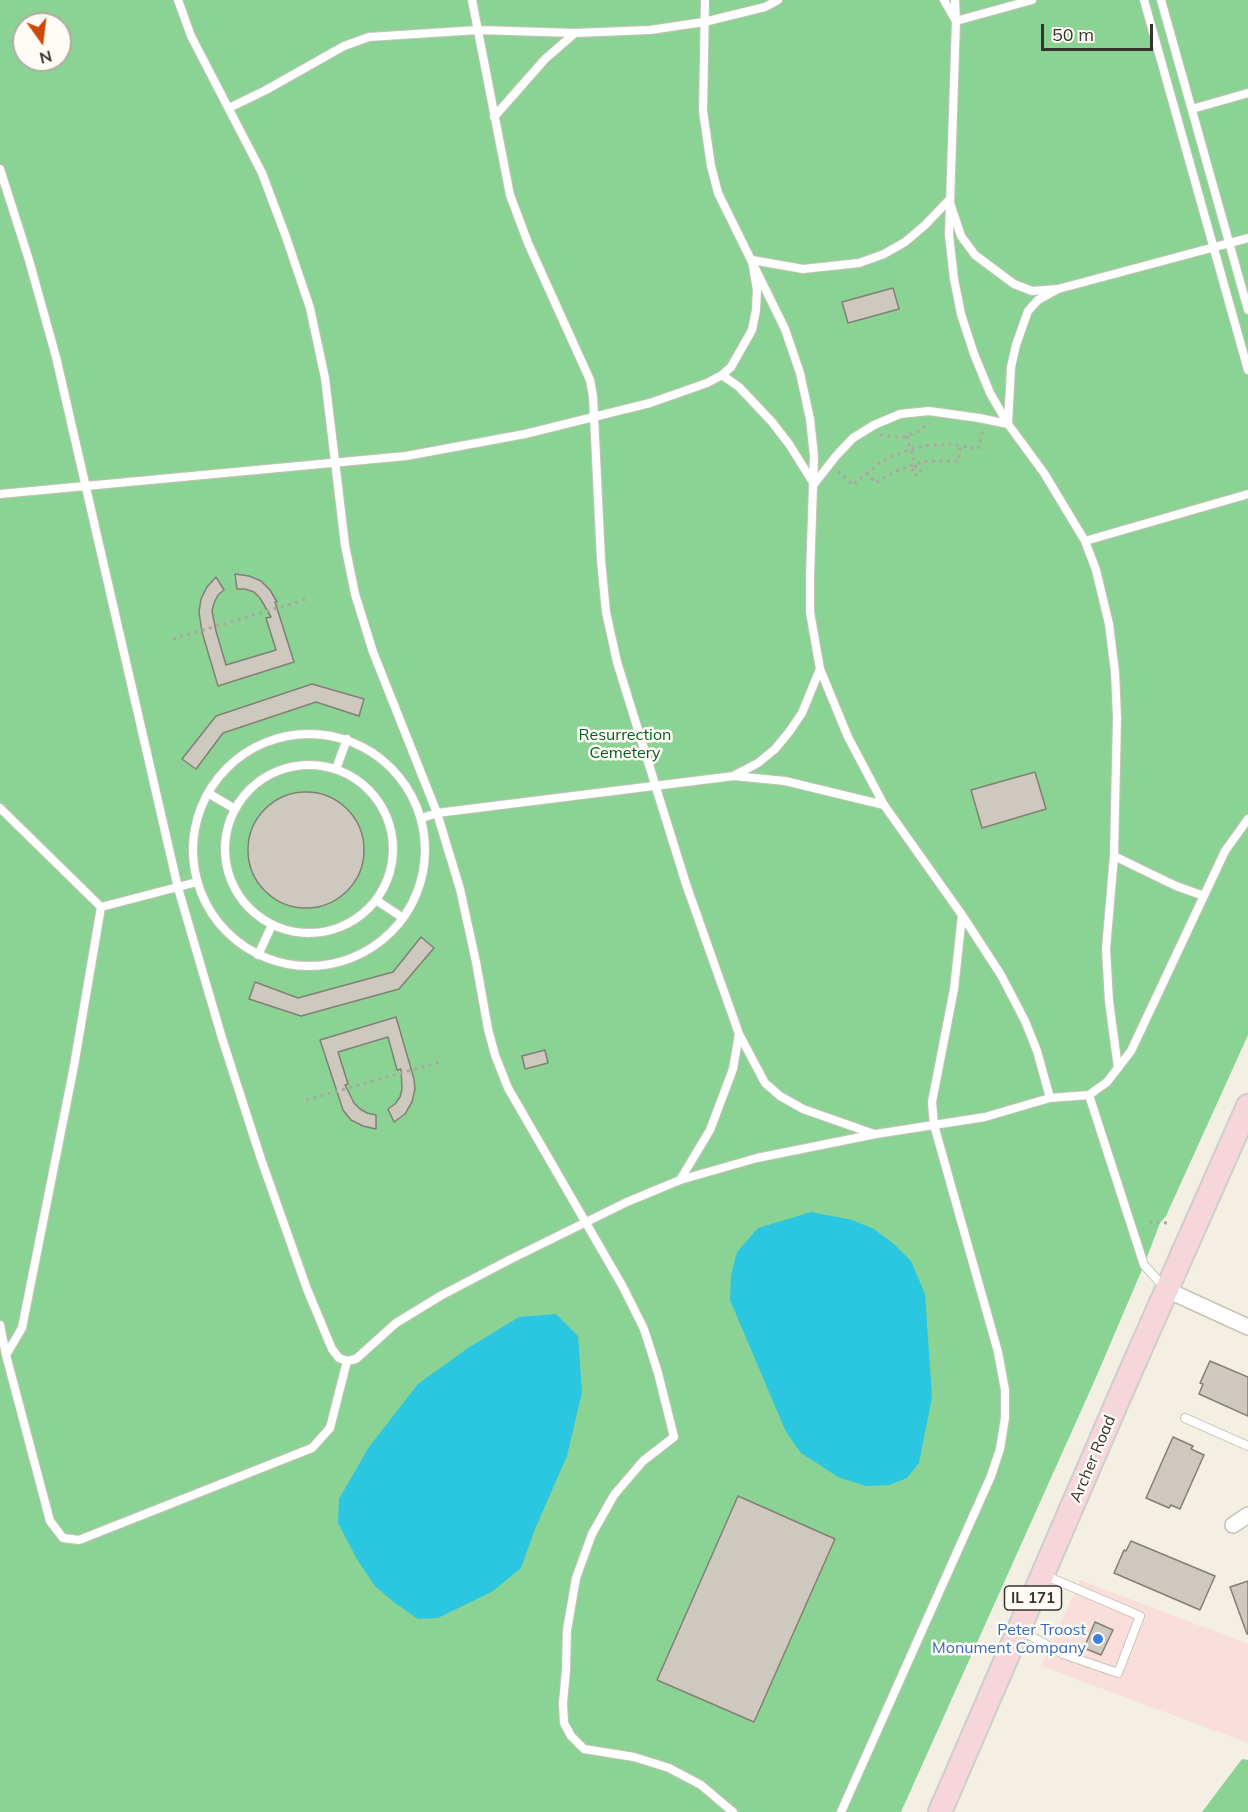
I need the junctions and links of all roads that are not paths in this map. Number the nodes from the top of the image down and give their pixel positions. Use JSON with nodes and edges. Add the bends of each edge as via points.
{"nodes":[{"id":1,"x":178,"y":0,"type":"edge"},
{"id":2,"x":472,"y":0,"type":"edge"},
{"id":3,"x":705,"y":0,"type":"edge"},
{"id":4,"x":778,"y":0,"type":"edge"},
{"id":5,"x":944,"y":0,"type":"edge"},
{"id":6,"x":955,"y":0,"type":"edge"},
{"id":7,"x":1032,"y":0,"type":"edge"},
{"id":8,"x":1144,"y":0,"type":"edge"},
{"id":9,"x":1161,"y":0,"type":"edge"},
{"id":10,"x":957,"y":21,"type":"junction"},
{"id":11,"x":704,"y":22,"type":"junction"},
{"id":12,"x":478,"y":30,"type":"junction"},
{"id":13,"x":574,"y":33,"type":"junction"},
{"id":14,"x":1248,"y":93,"type":"edge"},
{"id":15,"x":229,"y":108,"type":"junction"},
{"id":16,"x":1192,"y":109,"type":"junction"},
{"id":17,"x":494,"y":117,"type":"junction"},
{"id":18,"x":0,"y":169,"type":"edge"},
{"id":19,"x":949,"y":200,"type":"junction"},
{"id":20,"x":1248,"y":238,"type":"edge"},
{"id":21,"x":1230,"y":243,"type":"junction"},
{"id":22,"x":1214,"y":248,"type":"junction"},
{"id":23,"x":752,"y":260,"type":"junction"},
{"id":24,"x":1058,"y":288,"type":"junction"},
{"id":25,"x":1248,"y":310,"type":"edge"},
{"id":26,"x":1248,"y":370,"type":"edge"},
{"id":27,"x":722,"y":375,"type":"junction"},
{"id":28,"x":594,"y":417,"type":"junction"},
{"id":29,"x":1008,"y":424,"type":"junction"},
{"id":30,"x":334,"y":462,"type":"junction"},
{"id":31,"x":814,"y":484,"type":"junction"},
{"id":32,"x":85,"y":486,"type":"junction"},
{"id":33,"x":0,"y":494,"type":"edge"},
{"id":34,"x":1248,"y":494,"type":"edge"},
{"id":35,"x":1085,"y":541,"type":"junction"},
{"id":36,"x":820,"y":669,"type":"junction"},
{"id":37,"x":347,"y":739,"type":"junction"},
{"id":38,"x":336,"y":769,"type":"junction"},
{"id":39,"x":734,"y":776,"type":"junction"},
{"id":40,"x":656,"y":786,"type":"junction"},
{"id":41,"x":208,"y":793,"type":"junction"},
{"id":42,"x":884,"y":805,"type":"junction"},
{"id":43,"x":0,"y":808,"type":"edge"},
{"id":44,"x":234,"y":808,"type":"junction"},
{"id":45,"x":437,"y":813,"type":"junction"},
{"id":46,"x":422,"y":818,"type":"junction"},
{"id":47,"x":1248,"y":819,"type":"edge"},
{"id":48,"x":1114,"y":856,"type":"junction"},
{"id":49,"x":197,"y":882,"type":"junction"},
{"id":50,"x":178,"y":888,"type":"junction"},
{"id":51,"x":1204,"y":896,"type":"junction"},
{"id":52,"x":376,"y":900,"type":"junction"},
{"id":53,"x":101,"y":907,"type":"junction"},
{"id":54,"x":962,"y":915,"type":"junction"},
{"id":55,"x":403,"y":918,"type":"junction"},
{"id":56,"x":272,"y":925,"type":"junction"},
{"id":57,"x":258,"y":955,"type":"junction"},
{"id":58,"x":739,"y":1034,"type":"junction"},
{"id":59,"x":1119,"y":1068,"type":"junction"},
{"id":60,"x":1089,"y":1095,"type":"junction"},
{"id":61,"x":1050,"y":1098,"type":"junction"},
{"id":62,"x":1248,"y":1106,"type":"edge"},
{"id":63,"x":934,"y":1125,"type":"junction"},
{"id":64,"x":876,"y":1134,"type":"junction"},
{"id":65,"x":680,"y":1180,"type":"junction"},
{"id":66,"x":584,"y":1222,"type":"junction"},
{"id":67,"x":1167,"y":1290,"type":"junction"},
{"id":68,"x":0,"y":1325,"type":"edge"},
{"id":69,"x":1248,"y":1327,"type":"edge"},
{"id":70,"x":6,"y":1355,"type":"junction"},
{"id":71,"x":347,"y":1361,"type":"junction"},
{"id":72,"x":1185,"y":1418,"type":"dead end"},
{"id":73,"x":1248,"y":1446,"type":"edge"},
{"id":74,"x":1248,"y":1515,"type":"edge"},
{"id":75,"x":1233,"y":1525,"type":"dead end"},
{"id":76,"x":1042,"y":1575,"type":"junction"},
{"id":77,"x":1019,"y":1629,"type":"junction"},
{"id":78,"x":733,"y":1812,"type":"edge"},
{"id":79,"x":841,"y":1812,"type":"edge"},
{"id":80,"x":940,"y":1812,"type":"edge"}],
"edges":[{"from":1,"to":15,"type":"lane","via":[[191,36]]},
{"from":2,"to":12,"type":"lane"},
{"from":3,"to":11,"type":"lane"},
{"from":4,"to":11,"type":"lane","via":[[765,7]]},
{"from":5,"to":10,"type":"lane"},
{"from":6,"to":10,"type":"lane"},
{"from":7,"to":10,"type":"lane"},
{"from":8,"to":22,"type":"lane"},
{"from":9,"to":16,"type":"lane"},
{"from":10,"to":19,"type":"lane"},
{"from":11,"to":13,"type":"lane","via":[[650,30]]},
{"from":11,"to":23,"type":"lane","via":[[703,111],[711,166],[718,193]]},
{"from":12,"to":13,"type":"lane"},
{"from":12,"to":15,"type":"lane","via":[[369,37],[344,46]]},
{"from":12,"to":17,"type":"lane"},
{"from":13,"to":17,"type":"lane","via":[[545,59]]},
{"from":14,"to":16,"type":"lane"},
{"from":15,"to":30,"type":"lane","via":[[262,173],[310,308],[325,378]]},
{"from":16,"to":21,"type":"lane"},
{"from":17,"to":28,"type":"lane","via":[[510,195],[590,380]]},
{"from":18,"to":32,"type":"lane","via":[[56,357]]},
{"from":19,"to":23,"type":"lane","via":[[904,242],[859,263],[803,268]]},
{"from":19,"to":24,"type":"lane","via":[[961,237],[975,255],[1014,285],[1032,291]]},
{"from":19,"to":29,"type":"lane","via":[[949,235],[961,314],[990,393]]},
{"from":20,"to":21,"type":"lane"},
{"from":21,"to":22,"type":"lane"},
{"from":21,"to":25,"type":"lane"},
{"from":22,"to":24,"type":"lane"},
{"from":22,"to":26,"type":"lane"},
{"from":23,"to":27,"type":"lane","via":[[757,290],[752,330],[731,367]]},
{"from":23,"to":31,"type":"lane","via":[[785,329],[800,373],[810,419]]},
{"from":24,"to":29,"type":"lane","via":[[1038,300],[1021,327],[1011,367]]},
{"from":27,"to":28,"type":"lane","via":[[650,403]]},
{"from":27,"to":31,"type":"lane","via":[[772,422]]},
{"from":28,"to":30,"type":"lane","via":[[406,456]]},
{"from":28,"to":40,"type":"lane","via":[[606,612],[617,662]]},
{"from":29,"to":31,"type":"lane","via":[[928,411],[900,414],[854,438]]},
{"from":29,"to":35,"type":"lane","via":[[1044,473]]},
{"from":30,"to":32,"type":"lane"},
{"from":30,"to":45,"type":"lane","via":[[355,594],[373,652]]},
{"from":31,"to":36,"type":"lane","via":[[810,612]]},
{"from":32,"to":33,"type":"lane"},
{"from":32,"to":50,"type":"lane"},
{"from":34,"to":35,"type":"lane"},
{"from":35,"to":48,"type":"lane","via":[[1109,624],[1115,672]]},
{"from":36,"to":39,"type":"lane","via":[[802,713],[789,732],[758,763]]},
{"from":36,"to":42,"type":"lane","via":[[848,736]]},
{"from":37,"to":38,"type":"lane"},
{"from":37,"to":41,"type":"lane","via":[[320,733],[291,734],[264,742],[239,756]]},
{"from":37,"to":46,"type":"lane","via":[[373,752],[394,770],[411,792]]},
{"from":38,"to":44,"type":"lane","via":[[304,765],[277,771],[252,786]]},
{"from":38,"to":52,"type":"lane","via":[[369,789],[390,826],[392,865]]},
{"from":39,"to":40,"type":"lane"},
{"from":39,"to":42,"type":"lane","via":[[785,781]]},
{"from":40,"to":45,"type":"lane"},
{"from":40,"to":58,"type":"lane"},
{"from":41,"to":44,"type":"lane"},
{"from":41,"to":49,"type":"lane","via":[[195,826],[192,855]]},
{"from":42,"to":54,"type":"lane"},
{"from":43,"to":53,"type":"lane"},
{"from":44,"to":56,"type":"lane","via":[[225,836],[229,878],[244,903]]},
{"from":45,"to":46,"type":"lane"},
{"from":45,"to":66,"type":"lane","via":[[460,889],[495,1055],[508,1088]]},
{"from":46,"to":55,"type":"lane","via":[[425,866],[419,890]]},
{"from":47,"to":51,"type":"lane","via":[[1226,851]]},
{"from":48,"to":51,"type":"lane"},
{"from":48,"to":59,"type":"lane","via":[[1106,949]]},
{"from":49,"to":50,"type":"lane"},
{"from":49,"to":57,"type":"lane","via":[[220,925]]},
{"from":50,"to":53,"type":"lane"},
{"from":50,"to":71,"type":"lane","via":[[261,1159],[332,1348]]},
{"from":51,"to":59,"type":"lane","via":[[1131,1051]]},
{"from":52,"to":55,"type":"lane"},
{"from":52,"to":56,"type":"lane","via":[[357,918],[334,930],[292,932]]},
{"from":53,"to":70,"type":"lane","via":[[22,1328]]},
{"from":54,"to":61,"type":"lane","via":[[1025,1021]]},
{"from":54,"to":63,"type":"lane","via":[[954,989],[932,1102]]},
{"from":55,"to":57,"type":"lane","via":[[393,931],[353,958],[297,965]]},
{"from":56,"to":57,"type":"lane"},
{"from":58,"to":64,"type":"lane","via":[[765,1083],[780,1096],[803,1109]]},
{"from":58,"to":65,"type":"lane","via":[[733,1069],[710,1130]]},
{"from":59,"to":60,"type":"lane"},
{"from":60,"to":61,"type":"lane"},
{"from":60,"to":67,"type":"lane","via":[[1144,1265]]},
{"from":61,"to":63,"type":"lane","via":[[985,1117]]},
{"from":62,"to":67,"type":"main road","name":"Archer Road","number":"IL 171"},
{"from":63,"to":64,"type":"lane"},
{"from":63,"to":79,"type":"lane","via":[[998,1352],[1005,1418],[991,1476]]},
{"from":64,"to":65,"type":"lane","via":[[756,1158]]},
{"from":65,"to":66,"type":"lane"},
{"from":66,"to":71,"type":"lane","via":[[442,1295],[396,1323],[356,1359]]},
{"from":66,"to":78,"type":"lane","via":[[644,1329],[674,1437],[643,1461],[614,1495],[592,1534],[576,1578],[567,1630],[564,1723],[584,1749],[634,1757],[669,1768],[701,1785]]},
{"from":67,"to":69,"type":"street"},
{"from":67,"to":76,"type":"main road","name":"Archer Road","number":"IL 171"},
{"from":68,"to":70,"type":"lane"},
{"from":70,"to":71,"type":"lane","via":[[50,1521],[63,1538],[79,1539],[312,1448],[330,1428]]},
{"from":72,"to":73,"type":"lane"},
{"from":74,"to":75,"type":"street"},
{"from":76,"to":77,"type":"main road","name":"Archer Road","number":"IL 171"},
{"from":76,"to":77,"type":"lane","via":[[1140,1616],[1118,1673],[1063,1654]]},
{"from":77,"to":80,"type":"main road","name":"Archer Road","number":"IL 171"}]}
